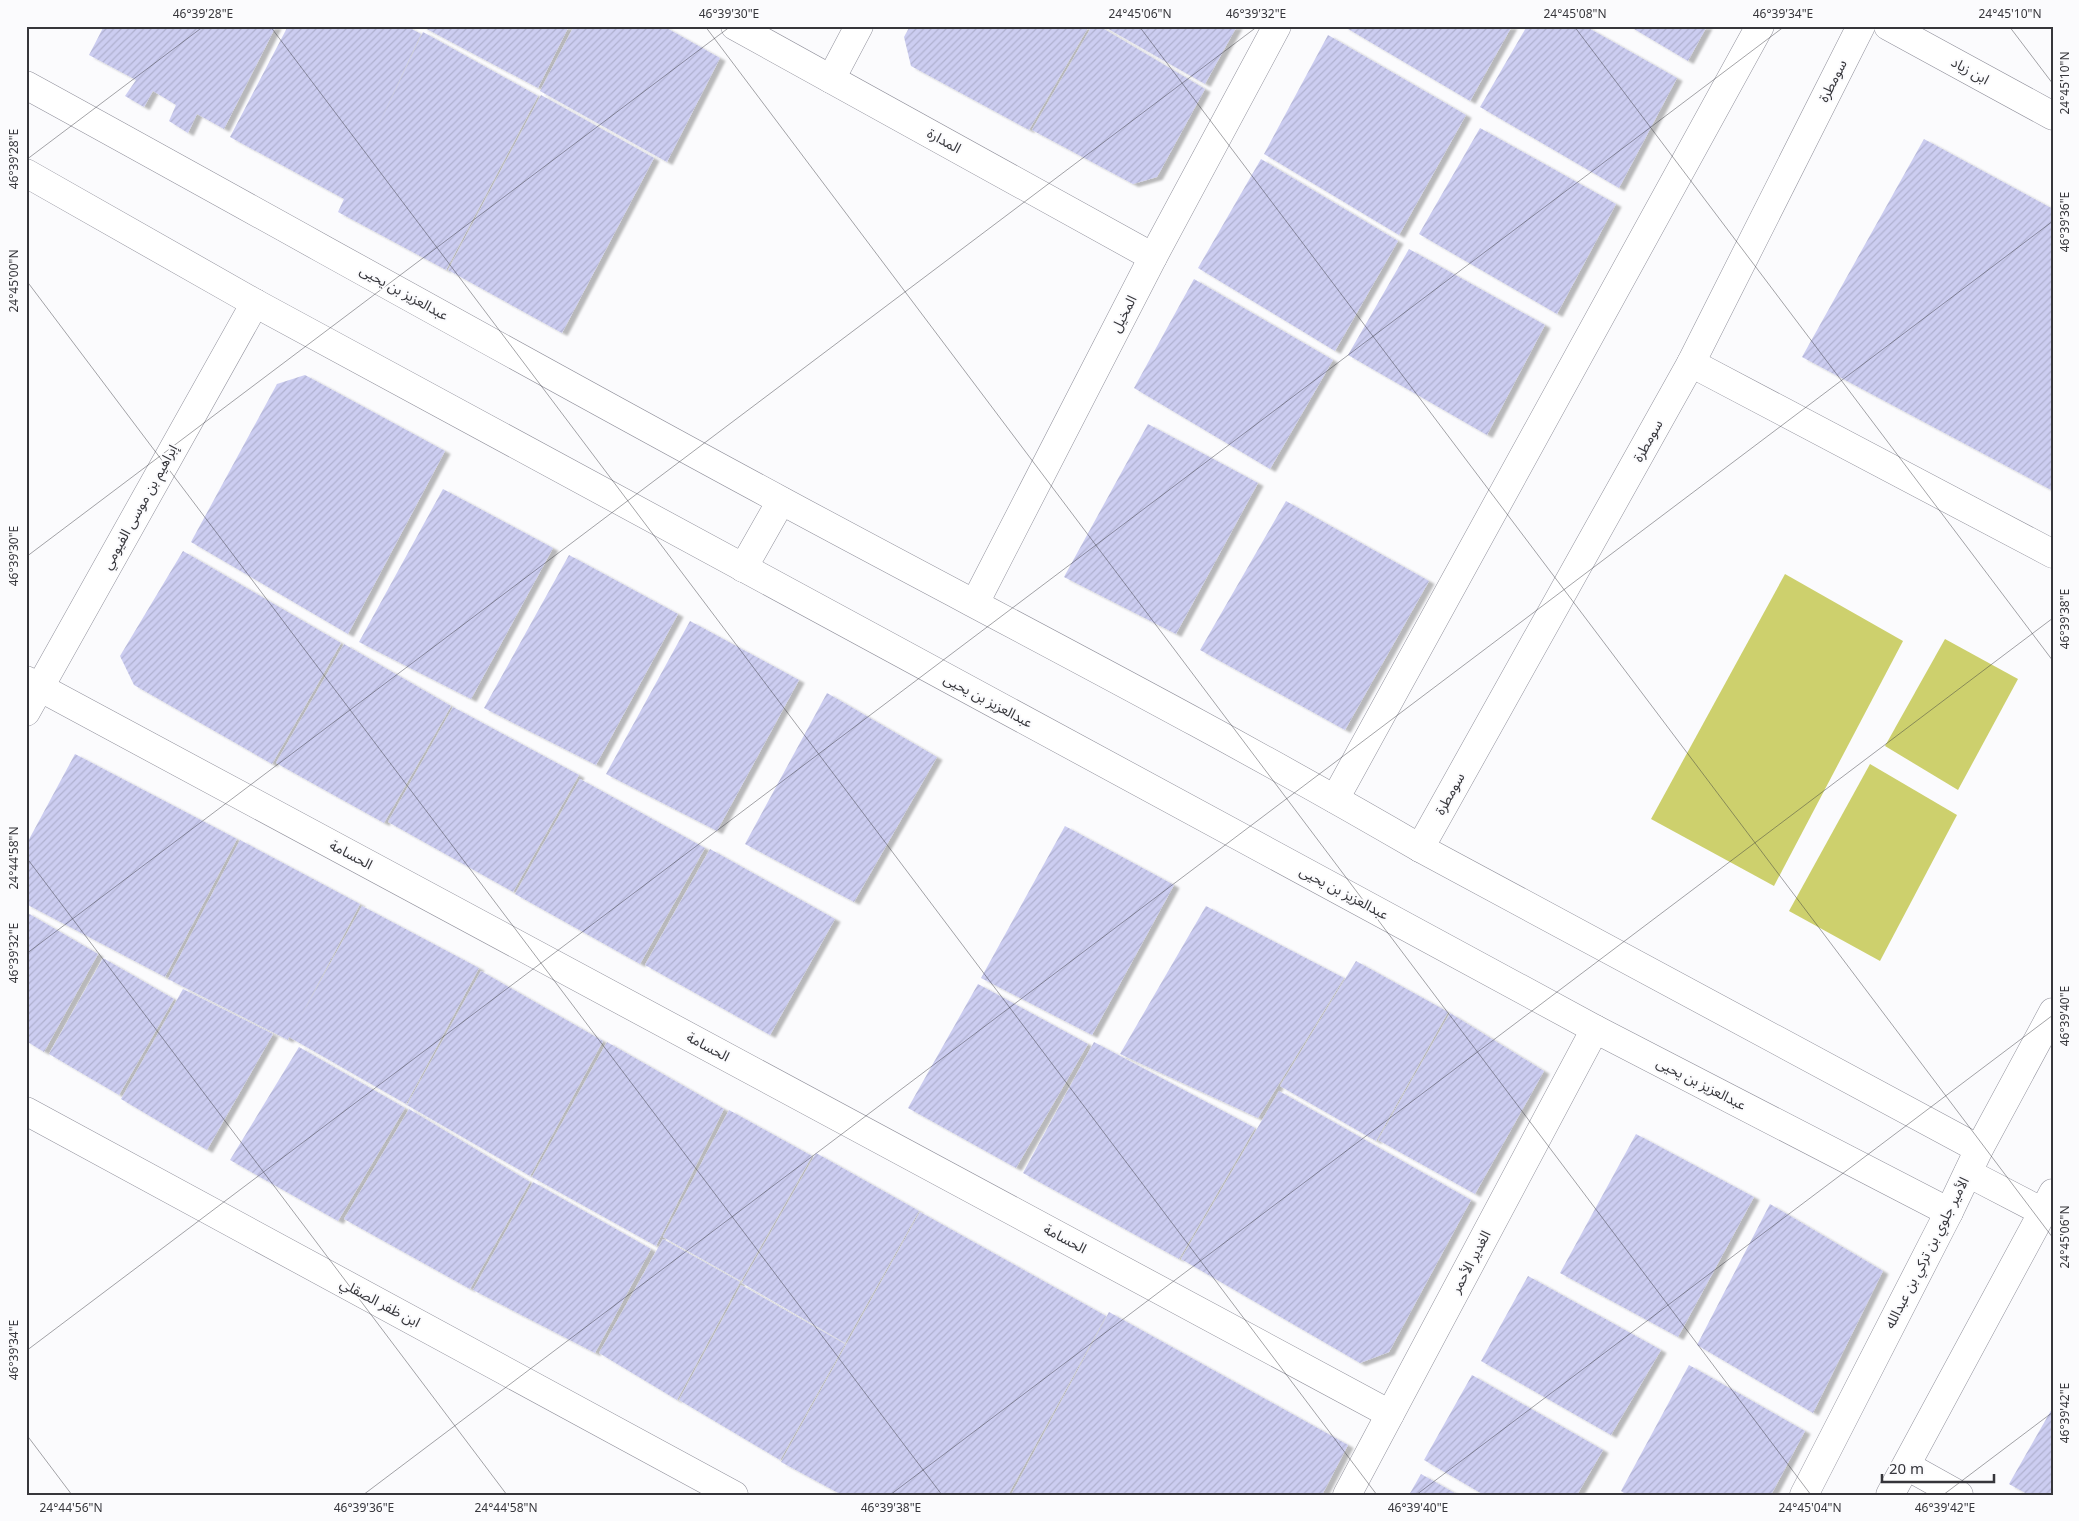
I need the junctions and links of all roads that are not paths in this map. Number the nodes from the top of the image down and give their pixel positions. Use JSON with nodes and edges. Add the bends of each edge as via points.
{"nodes":[{"id":1,"x":736,"y":26,"type":"edge"},
{"id":2,"x":859,"y":26,"type":"edge"},
{"id":3,"x":1277,"y":26,"type":"edge"},
{"id":4,"x":1760,"y":26,"type":"edge"},
{"id":5,"x":1861,"y":26,"type":"edge"},
{"id":6,"x":1888,"y":26,"type":"edge"},
{"id":7,"x":831,"y":79,"type":"junction"},
{"id":8,"x":26,"y":84,"type":"edge"},
{"id":9,"x":2053,"y":116,"type":"edge"},
{"id":10,"x":26,"y":173,"type":"edge"},
{"id":11,"x":1153,"y":257,"type":"junction"},
{"id":12,"x":255,"y":303,"type":"junction"},
{"id":13,"x":1691,"y":363,"type":"junction"},
{"id":14,"x":782,"y":501,"type":"junction"},
{"id":15,"x":2053,"y":554,"type":"edge"},
{"id":16,"x":743,"y":568,"type":"junction"},
{"id":17,"x":975,"y":603,"type":"junction"},
{"id":18,"x":33,"y":683,"type":"edge"},
{"id":19,"x":26,"y":712,"type":"edge"},
{"id":20,"x":1335,"y":798,"type":"junction"},
{"id":21,"x":1420,"y":848,"type":"junction"},
{"id":22,"x":2053,"y":1012,"type":"edge"},
{"id":23,"x":1595,"y":1029,"type":"junction"},
{"id":24,"x":26,"y":1111,"type":"edge"},
{"id":25,"x":1973,"y":1161,"type":"junction"},
{"id":26,"x":2048,"y":1203,"type":"edge"},
{"id":27,"x":1949,"y":1212,"type":"junction"},
{"id":28,"x":1390,"y":1414,"type":"junction"},
{"id":29,"x":1906,"y":1466,"type":"junction"},
{"id":30,"x":734,"y":1495,"type":"edge"},
{"id":31,"x":1347,"y":1495,"type":"edge"},
{"id":32,"x":1804,"y":1495,"type":"edge"},
{"id":33,"x":1890,"y":1495,"type":"edge"},
{"id":34,"x":1959,"y":1495,"type":"edge"}],
"edges":[{"from":1,"to":7,"type":"street","name":"المدارة"},
{"from":2,"to":7,"type":"street"},
{"from":3,"to":11,"type":"street","name":"المخيل"},
{"from":4,"to":20,"type":"street"},
{"from":5,"to":13,"type":"street","name":"سومطرة"},
{"from":6,"to":9,"type":"street","name":"ابن زياد"},
{"from":7,"to":11,"type":"street","name":"المدارة"},
{"from":8,"to":14,"type":"street","name":"عبدالعزيز بن يحيى"},
{"from":10,"to":12,"type":"street","name":"عبدالعزيز بن يحيى"},
{"from":11,"to":17,"type":"street","name":"المخيل"},
{"from":12,"to":16,"type":"street","name":"عبدالعزيز بن يحيى"},
{"from":12,"to":18,"type":"street","name":"إبراهيم بن موسى الفيومي"},
{"from":13,"to":15,"type":"street"},
{"from":13,"to":21,"type":"street","name":"سومطرة"},
{"from":14,"to":16,"type":"street"},
{"from":14,"to":17,"type":"street","name":"عبدالعزيز بن يحيى"},
{"from":16,"to":23,"type":"street","name":"عبدالعزيز بن يحيى"},
{"from":17,"to":20,"type":"street","name":"عبدالعزيز بن يحيى"},
{"from":18,"to":19,"type":"street","name":"إبراهيم بن موسى الفيومي"},
{"from":18,"to":28,"type":"street","name":"الحسامة"},
{"from":20,"to":21,"type":"street","name":"عبدالعزيز بن يحيى"},
{"from":21,"to":25,"type":"street","name":"عبدالعزيز بن يحيى"},
{"from":22,"to":25,"type":"street","name":"الأمير جلوي بن تركي بن عبدالله"},
{"from":23,"to":27,"type":"street","name":"عبدالعزيز بن يحيى"},
{"from":23,"to":28,"type":"street","name":"الغدير الأحمر"},
{"from":24,"to":30,"type":"street","name":"ابن ظفر الصقلي"},
{"from":25,"to":26,"type":"street","name":"عبدالعزيز بن يحيى"},
{"from":25,"to":27,"type":"street","name":"الأمير جلوي بن تركي بن عبدالله"},
{"from":26,"to":29,"type":"street"},
{"from":27,"to":32,"type":"street","name":"الأمير جلوي بن تركي بن عبدالله"},
{"from":28,"to":31,"type":"street","name":"الغدير الأحمر"},
{"from":29,"to":33,"type":"street"},
{"from":29,"to":34,"type":"street"}]}
